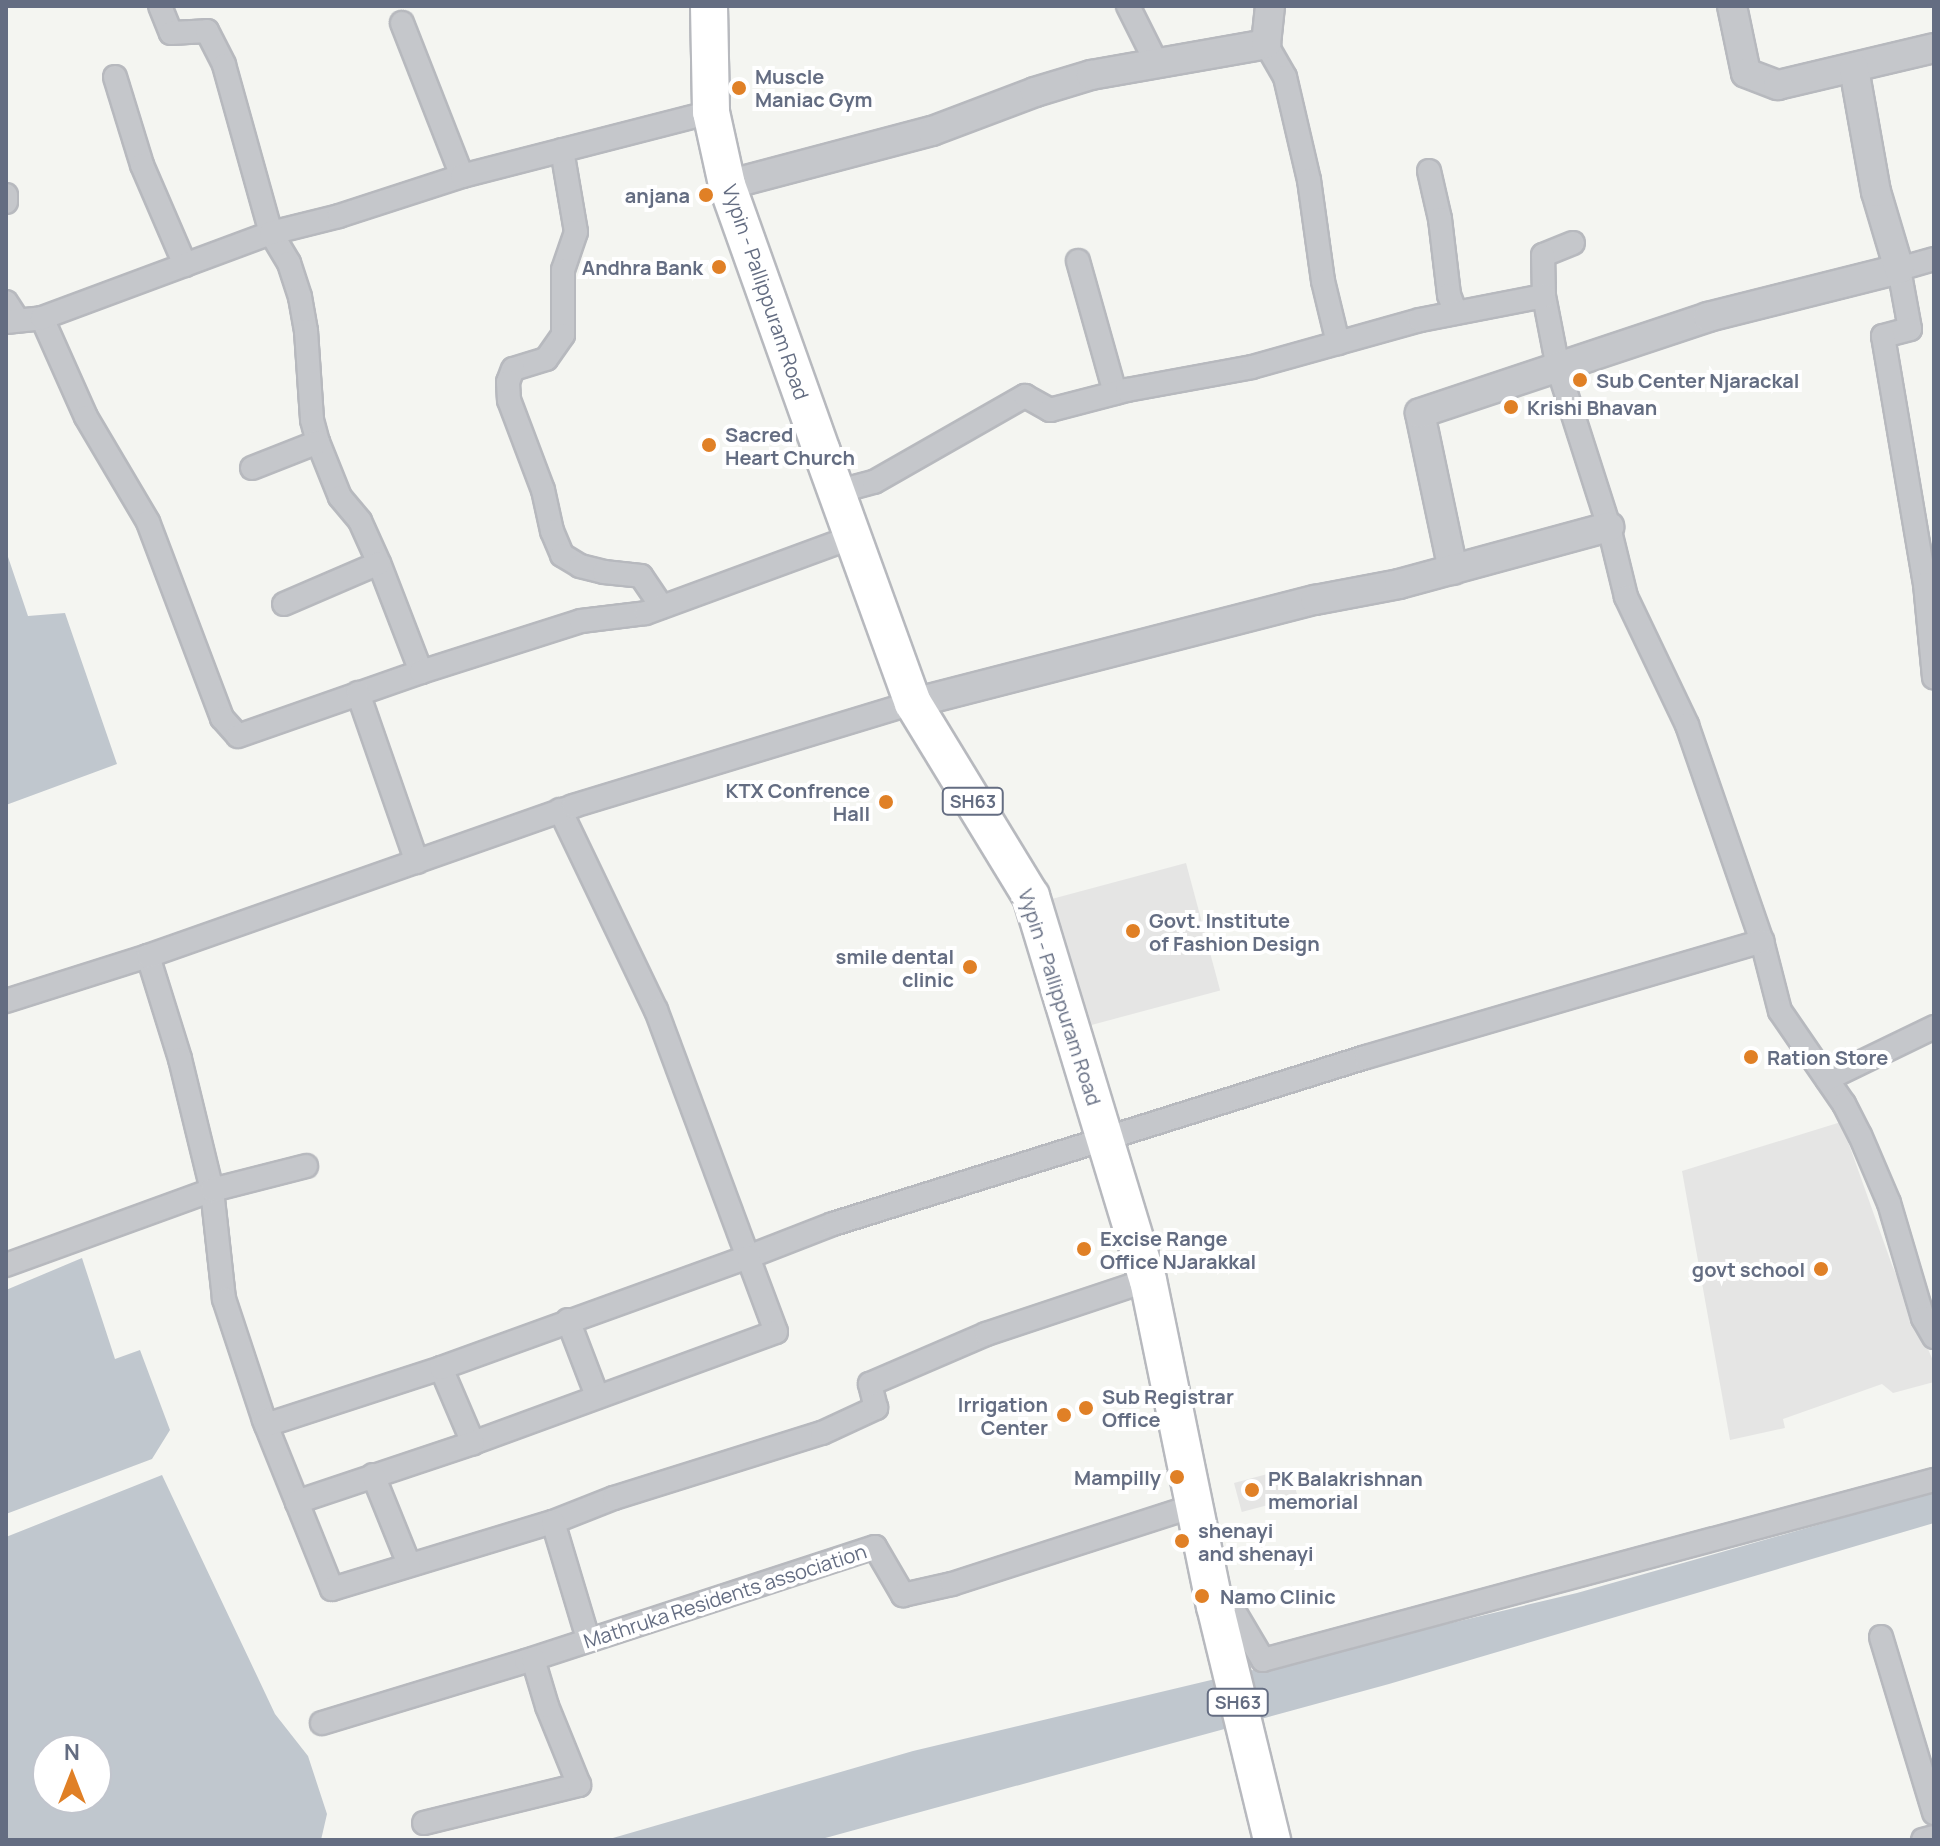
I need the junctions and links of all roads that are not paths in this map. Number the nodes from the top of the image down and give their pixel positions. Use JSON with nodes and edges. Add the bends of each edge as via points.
{"nodes":[{"id":1,"x":160,"y":6,"type":"edge"},
{"id":2,"x":709,"y":6,"type":"edge"},
{"id":3,"x":1128,"y":6,"type":"edge"},
{"id":4,"x":1270,"y":6,"type":"edge"},
{"id":5,"x":1732,"y":6,"type":"edge"},
{"id":6,"x":402,"y":23,"type":"dead end"},
{"id":7,"x":1266,"y":44,"type":"junction"},
{"id":8,"x":1934,"y":48,"type":"edge"},
{"id":9,"x":1156,"y":62,"type":"junction"},
{"id":10,"x":1854,"y":68,"type":"junction"},
{"id":11,"x":115,"y":77,"type":"dead end"},
{"id":12,"x":711,"y":112,"type":"junction"},
{"id":13,"x":562,"y":150,"type":"junction"},
{"id":14,"x":1429,"y":171,"type":"dead end"},
{"id":15,"x":462,"y":176,"type":"junction"},
{"id":16,"x":727,"y":185,"type":"junction"},
{"id":17,"x":6,"y":195,"type":"edge"},
{"id":18,"x":6,"y":202,"type":"edge"},
{"id":19,"x":271,"y":233,"type":"junction"},
{"id":20,"x":1573,"y":243,"type":"dead end"},
{"id":21,"x":1934,"y":259,"type":"edge"},
{"id":22,"x":1078,"y":261,"type":"dead end"},
{"id":23,"x":185,"y":265,"type":"junction"},
{"id":24,"x":1899,"y":269,"type":"junction"},
{"id":25,"x":1544,"y":296,"type":"junction"},
{"id":26,"x":1456,"y":313,"type":"junction"},
{"id":27,"x":10,"y":314,"type":"edge"},
{"id":28,"x":42,"y":318,"type":"junction"},
{"id":29,"x":1338,"y":343,"type":"junction"},
{"id":30,"x":1558,"y":368,"type":"junction"},
{"id":31,"x":1115,"y":393,"type":"junction"},
{"id":32,"x":318,"y":442,"type":"junction"},
{"id":33,"x":252,"y":468,"type":"dead end"},
{"id":34,"x":836,"y":492,"type":"junction"},
{"id":35,"x":1609,"y":527,"type":"junction"},
{"id":36,"x":853,"y":537,"type":"junction"},
{"id":37,"x":379,"y":563,"type":"junction"},
{"id":38,"x":1453,"y":570,"type":"junction"},
{"id":39,"x":1929,"y":583,"type":"edge"},
{"id":40,"x":284,"y":604,"type":"dead end"},
{"id":41,"x":662,"y":607,"type":"junction"},
{"id":42,"x":421,"y":672,"type":"junction"},
{"id":43,"x":1934,"y":678,"type":"edge"},
{"id":44,"x":358,"y":693,"type":"junction"},
{"id":45,"x":913,"y":703,"type":"junction"},
{"id":46,"x":560,"y":810,"type":"junction"},
{"id":47,"x":417,"y":862,"type":"junction"},
{"id":48,"x":1762,"y":941,"type":"junction"},
{"id":49,"x":148,"y":956,"type":"junction"},
{"id":50,"x":6,"y":1001,"type":"edge"},
{"id":51,"x":1934,"y":1027,"type":"edge"},
{"id":52,"x":1827,"y":1079,"type":"junction"},
{"id":53,"x":1106,"y":1141,"type":"junction"},
{"id":54,"x":306,"y":1166,"type":"dead end"},
{"id":55,"x":212,"y":1190,"type":"junction"},
{"id":56,"x":748,"y":1257,"type":"junction"},
{"id":57,"x":6,"y":1265,"type":"edge"},
{"id":58,"x":1148,"y":1280,"type":"junction"},
{"id":59,"x":568,"y":1320,"type":"junction"},
{"id":60,"x":1934,"y":1337,"type":"edge"},
{"id":61,"x":441,"y":1368,"type":"junction"},
{"id":62,"x":597,"y":1396,"type":"junction"},
{"id":63,"x":266,"y":1425,"type":"junction"},
{"id":64,"x":473,"y":1443,"type":"junction"},
{"id":65,"x":373,"y":1475,"type":"junction"},
{"id":66,"x":1934,"y":1480,"type":"edge"},
{"id":67,"x":297,"y":1502,"type":"junction"},
{"id":68,"x":1196,"y":1505,"type":"junction"},
{"id":69,"x":553,"y":1522,"type":"junction"},
{"id":70,"x":409,"y":1564,"type":"junction"},
{"id":71,"x":1215,"y":1606,"type":"junction"},
{"id":72,"x":1881,"y":1637,"type":"dead end"},
{"id":73,"x":588,"y":1639,"type":"junction"},
{"id":74,"x":533,"y":1659,"type":"junction"},
{"id":75,"x":322,"y":1723,"type":"dead end"},
{"id":76,"x":1934,"y":1813,"type":"edge"},
{"id":77,"x":424,"y":1823,"type":"dead end"},
{"id":78,"x":1934,"y":1837,"type":"edge"},
{"id":79,"x":1272,"y":1840,"type":"edge"},
{"id":80,"x":1923,"y":1840,"type":"edge"}],
"edges":[{"from":1,"to":19,"type":"street","via":[[171,33],[207,31],[224,65]]},
{"from":2,"to":12,"type":"main road","name":"Vypin - Pallippuram Road","number":"SH63"},
{"from":3,"to":9,"type":"street"},
{"from":4,"to":7,"type":"street"},
{"from":5,"to":10,"type":"street","via":[[1746,73],[1778,85]]},
{"from":6,"to":15,"type":"street"},
{"from":7,"to":9,"type":"street"},
{"from":7,"to":29,"type":"street","via":[[1285,77]]},
{"from":8,"to":10,"type":"street"},
{"from":9,"to":16,"type":"street","via":[[1091,75],[932,131]]},
{"from":10,"to":24,"type":"street","via":[[1876,192]]},
{"from":11,"to":23,"type":"street","via":[[142,165]]},
{"from":12,"to":13,"type":"street"},
{"from":12,"to":16,"type":"main road","name":"Vypin - Pallippuram Road","number":"SH63"},
{"from":13,"to":15,"type":"street"},
{"from":13,"to":41,"type":"street","via":[[576,232],[563,270],[563,335],[546,359],[513,369],[509,400],[562,555],[580,566],[641,576]]},
{"from":14,"to":26,"type":"street"},
{"from":15,"to":19,"type":"street"},
{"from":16,"to":34,"type":"main road","name":"Vypin - Pallippuram Road","number":"SH63"},
{"from":17,"to":18,"type":"street"},
{"from":19,"to":23,"type":"street"},
{"from":19,"to":32,"type":"street","via":[[289,263],[300,297]]},
{"from":20,"to":25,"type":"street","via":[[1543,255]]},
{"from":21,"to":24,"type":"street"},
{"from":22,"to":31,"type":"street"},
{"from":23,"to":28,"type":"street"},
{"from":24,"to":30,"type":"street","via":[[1708,317]]},
{"from":24,"to":39,"type":"street","via":[[1910,329],[1883,336]]},
{"from":25,"to":26,"type":"street"},
{"from":25,"to":30,"type":"street"},
{"from":26,"to":29,"type":"street"},
{"from":27,"to":28,"type":"street"},
{"from":28,"to":44,"type":"street","via":[[86,417],[148,522],[222,718],[238,736]]},
{"from":29,"to":31,"type":"street","via":[[1252,367]]},
{"from":30,"to":35,"type":"street"},
{"from":30,"to":38,"type":"street","via":[[1420,413]]},
{"from":31,"to":34,"type":"street","via":[[1050,410],[1025,396],[874,482]]},
{"from":32,"to":33,"type":"street"},
{"from":32,"to":37,"type":"street","via":[[340,497],[360,521]]},
{"from":34,"to":36,"type":"main road","name":"Vypin - Pallippuram Road","number":"SH63"},
{"from":35,"to":38,"type":"street"},
{"from":35,"to":48,"type":"street","via":[[1626,597],[1687,725]]},
{"from":36,"to":41,"type":"street"},
{"from":36,"to":45,"type":"main road","name":"Vypin - Pallippuram Road","number":"SH63"},
{"from":37,"to":40,"type":"street"},
{"from":37,"to":42,"type":"street"},
{"from":38,"to":45,"type":"street"},
{"from":39,"to":43,"type":"street"},
{"from":41,"to":42,"type":"street","via":[[581,621]]},
{"from":42,"to":44,"type":"street"},
{"from":44,"to":47,"type":"street"},
{"from":45,"to":46,"type":"street"},
{"from":45,"to":53,"type":"main road","name":"Vypin - Pallippuram Road","number":"SH63","via":[[1031,896]]},
{"from":46,"to":47,"type":"street"},
{"from":46,"to":56,"type":"street","via":[[656,1010]]},
{"from":47,"to":49,"type":"street"},
{"from":48,"to":52,"type":"street","via":[[1780,1011]]},
{"from":48,"to":53,"type":"street","via":[[1366,1057]]},
{"from":49,"to":50,"type":"street"},
{"from":49,"to":55,"type":"street"},
{"from":51,"to":52,"type":"street"},
{"from":52,"to":60,"type":"street","via":[[1860,1135],[1889,1203],[1923,1318]]},
{"from":53,"to":56,"type":"street","via":[[833,1224]]},
{"from":53,"to":58,"type":"main road","name":"Vypin - Pallippuram Road","number":"SH63"},
{"from":54,"to":55,"type":"street"},
{"from":55,"to":57,"type":"street"},
{"from":55,"to":63,"type":"street","via":[[224,1299]]},
{"from":56,"to":59,"type":"street"},
{"from":56,"to":62,"type":"street","via":[[776,1332]]},
{"from":58,"to":68,"type":"main road","name":"Vypin - Pallippuram Road","number":"SH63"},
{"from":58,"to":69,"type":"street","via":[[986,1334],[870,1384],[876,1408],[822,1433]]},
{"from":59,"to":61,"type":"street"},
{"from":59,"to":62,"type":"street"},
{"from":61,"to":63,"type":"street"},
{"from":61,"to":64,"type":"street"},
{"from":62,"to":64,"type":"street"},
{"from":63,"to":67,"type":"street"},
{"from":64,"to":65,"type":"street"},
{"from":65,"to":67,"type":"street"},
{"from":65,"to":70,"type":"street"},
{"from":66,"to":71,"type":"street","via":[[1263,1660],[1234,1611]]},
{"from":67,"to":70,"type":"street","via":[[332,1589]]},
{"from":68,"to":71,"type":"main road","name":"Vypin - Pallippuram Road","number":"SH63"},
{"from":68,"to":73,"type":"street","name":"Mathruka Residents association","via":[[903,1595],[875,1547]]},
{"from":69,"to":70,"type":"street"},
{"from":69,"to":73,"type":"street"},
{"from":71,"to":79,"type":"main road","name":"Vypin - Pallippuram Road","number":"SH63"},
{"from":72,"to":76,"type":"street"},
{"from":73,"to":74,"type":"street","name":"Mathruka Residents association"},
{"from":74,"to":75,"type":"street","name":"Mathruka Residents association"},
{"from":74,"to":77,"type":"street","via":[[579,1785]]},
{"from":78,"to":80,"type":"street"}]}
